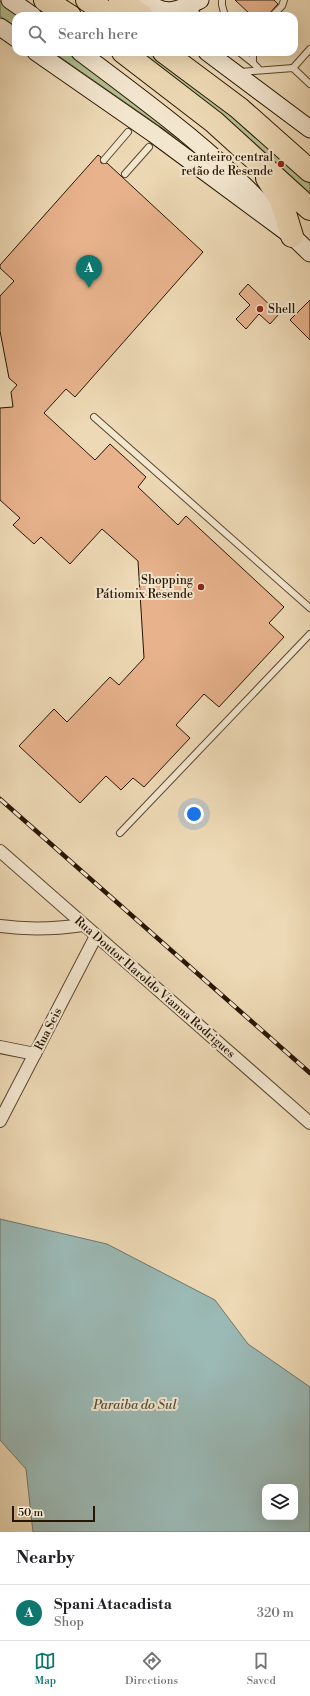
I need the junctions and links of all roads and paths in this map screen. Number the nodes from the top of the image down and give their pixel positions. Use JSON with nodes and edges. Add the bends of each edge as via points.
{"nodes":[{"id":1,"x":10,"y":0,"type":"edge"},
{"id":2,"x":45,"y":0,"type":"edge"},
{"id":3,"x":87,"y":0,"type":"edge"},
{"id":4,"x":120,"y":0,"type":"edge"},
{"id":5,"x":145,"y":0,"type":"edge"},
{"id":6,"x":222,"y":0,"type":"edge"},
{"id":7,"x":284,"y":0,"type":"edge"},
{"id":8,"x":198,"y":9,"type":"edge"},
{"id":9,"x":27,"y":12,"type":"edge"},
{"id":10,"x":64,"y":12,"type":"edge"},
{"id":11,"x":106,"y":12,"type":"edge"},
{"id":12,"x":136,"y":12,"type":"edge"},
{"id":13,"x":224,"y":12,"type":"edge"},
{"id":14,"x":276,"y":12,"type":"edge"},
{"id":15,"x":0,"y":27,"type":"edge"},
{"id":16,"x":12,"y":35,"type":"edge"},
{"id":17,"x":310,"y":49,"type":"edge"},
{"id":18,"x":42,"y":56,"type":"edge"},
{"id":19,"x":85,"y":56,"type":"edge"},
{"id":20,"x":128,"y":56,"type":"edge"},
{"id":21,"x":169,"y":56,"type":"edge"},
{"id":22,"x":191,"y":56,"type":"edge"},
{"id":23,"x":212,"y":56,"type":"edge"},
{"id":24,"x":244,"y":56,"type":"edge"},
{"id":25,"x":254,"y":56,"type":"edge"},
{"id":26,"x":293,"y":68,"type":"junction"},
{"id":27,"x":234,"y":72,"type":"junction"},
{"id":28,"x":310,"y":84,"type":"edge"},
{"id":29,"x":214,"y":122,"type":"junction"},
{"id":30,"x":310,"y":129,"type":"edge"},
{"id":31,"x":128,"y":132,"type":"dead end"},
{"id":32,"x":149,"y":147,"type":"dead end"},
{"id":33,"x":104,"y":160,"type":"dead end"},
{"id":34,"x":310,"y":170,"type":"edge"},
{"id":35,"x":125,"y":174,"type":"dead end"},
{"id":36,"x":310,"y":209,"type":"edge"},
{"id":37,"x":292,"y":236,"type":"junction"},
{"id":38,"x":310,"y":253,"type":"edge"},
{"id":39,"x":94,"y":417,"type":"dead end"},
{"id":40,"x":310,"y":608,"type":"edge"},
{"id":41,"x":310,"y":634,"type":"edge"},
{"id":42,"x":120,"y":833,"type":"dead end"},
{"id":43,"x":0,"y":851,"type":"edge"},
{"id":44,"x":83,"y":925,"type":"junction"},
{"id":45,"x":0,"y":926,"type":"edge"},
{"id":46,"x":96,"y":936,"type":"junction"},
{"id":47,"x":0,"y":1047,"type":"edge"},
{"id":48,"x":35,"y":1054,"type":"junction"},
{"id":49,"x":0,"y":1121,"type":"edge"},
{"id":50,"x":310,"y":1123,"type":"edge"}],
"edges":[{"from":1,"to":9,"type":"main road"},
{"from":2,"to":10,"type":"highway"},
{"from":3,"to":11,"type":"highway"},
{"from":4,"to":12,"type":"highway"},
{"from":5,"to":8,"type":"main road","via":[[152,6],[167,11]]},
{"from":6,"to":13,"type":"lane"},
{"from":7,"to":14,"type":"lane"},
{"from":15,"to":16,"type":"main road"},
{"from":17,"to":26,"type":"lane"},
{"from":18,"to":37,"type":"main road","via":[[154,134]]},
{"from":19,"to":37,"type":"main road","via":[[206,150],[250,191]]},
{"from":20,"to":29,"type":"highway"},
{"from":21,"to":34,"type":"highway","via":[[240,108]]},
{"from":22,"to":34,"type":"highway","via":[[256,112]]},
{"from":23,"to":27,"type":"main road"},
{"from":24,"to":25,"type":"lane","via":[[255,65]]},
{"from":26,"to":27,"type":"lane"},
{"from":26,"to":28,"type":"lane"},
{"from":27,"to":30,"type":"main road"},
{"from":29,"to":36,"type":"highway"},
{"from":29,"to":37,"type":"highway","via":[[275,189]]},
{"from":31,"to":33,"type":"lane"},
{"from":32,"to":35,"type":"lane"},
{"from":37,"to":38,"type":"main road"},
{"from":39,"to":40,"type":"lane"},
{"from":41,"to":42,"type":"lane"},
{"from":43,"to":44,"type":"street","name":"Rua Doutor Haroldo Vianna Rodrigues"},
{"from":44,"to":45,"type":"street","via":[[28,930]]},
{"from":44,"to":46,"type":"street","name":"Rua Doutor Haroldo Vianna Rodrigues"},
{"from":46,"to":48,"type":"street","name":"Rua Seis"},
{"from":46,"to":50,"type":"street","name":"Rua Doutor Haroldo Vianna Rodrigues"},
{"from":47,"to":48,"type":"street"},
{"from":48,"to":49,"type":"street","name":"Rua Seis"}]}
